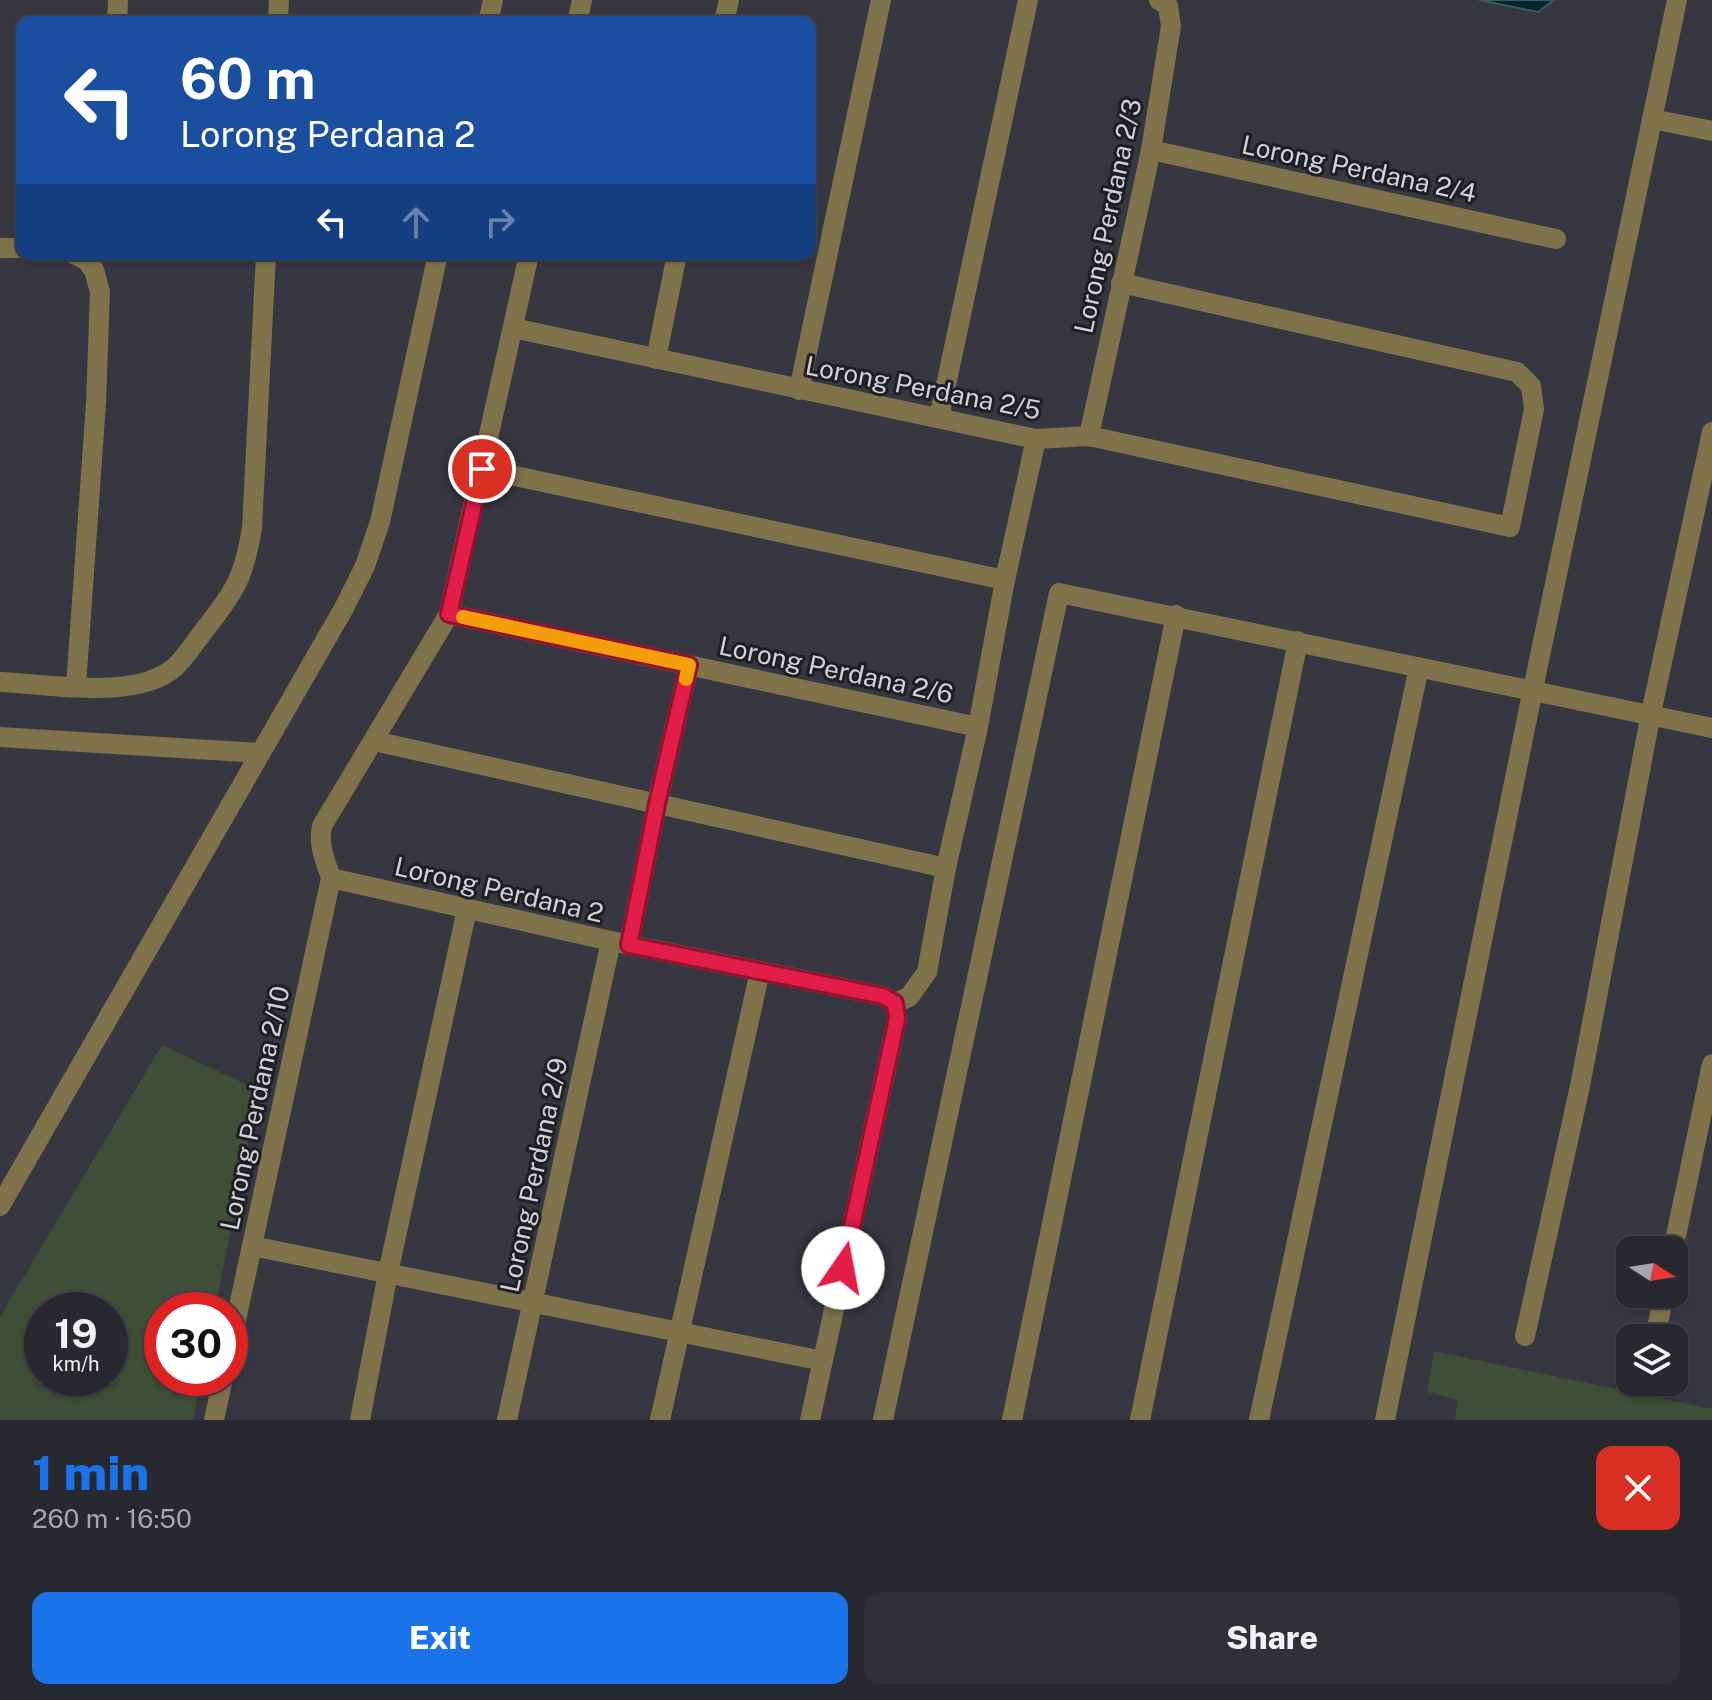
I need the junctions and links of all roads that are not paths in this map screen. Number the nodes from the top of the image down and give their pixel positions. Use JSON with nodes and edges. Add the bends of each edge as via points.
{"nodes":[{"id":1,"x":881,"y":0,"type":"edge"},
{"id":2,"x":1028,"y":0,"type":"edge"},
{"id":3,"x":1677,"y":0,"type":"edge"},
{"id":4,"x":1164,"y":3,"type":"edge"},
{"id":5,"x":1652,"y":119,"type":"junction"},
{"id":6,"x":1712,"y":131,"type":"edge"},
{"id":7,"x":1151,"y":150,"type":"junction"},
{"id":8,"x":1556,"y":239,"type":"dead end"},
{"id":9,"x":86,"y":260,"type":"edge"},
{"id":10,"x":266,"y":260,"type":"edge"},
{"id":11,"x":437,"y":260,"type":"edge"},
{"id":12,"x":528,"y":260,"type":"edge"},
{"id":13,"x":676,"y":260,"type":"edge"},
{"id":14,"x":1121,"y":283,"type":"junction"},
{"id":15,"x":513,"y":328,"type":"junction"},
{"id":16,"x":656,"y":359,"type":"junction"},
{"id":17,"x":799,"y":390,"type":"junction"},
{"id":18,"x":939,"y":418,"type":"junction"},
{"id":19,"x":1712,"y":432,"type":"edge"},
{"id":20,"x":1089,"y":436,"type":"junction"},
{"id":21,"x":1036,"y":439,"type":"junction"},
{"id":22,"x":482,"y":469,"type":"junction"},
{"id":23,"x":1005,"y":580,"type":"junction"},
{"id":24,"x":449,"y":614,"type":"junction"},
{"id":25,"x":1176,"y":615,"type":"junction"},
{"id":26,"x":1298,"y":641,"type":"junction"},
{"id":27,"x":689,"y":665,"type":"junction"},
{"id":28,"x":1419,"y":667,"type":"junction"},
{"id":29,"x":0,"y":682,"type":"edge"},
{"id":30,"x":76,"y":686,"type":"junction"},
{"id":31,"x":1533,"y":689,"type":"junction"},
{"id":32,"x":1651,"y":713,"type":"junction"},
{"id":33,"x":978,"y":727,"type":"junction"},
{"id":34,"x":1712,"y":728,"type":"edge"},
{"id":35,"x":0,"y":737,"type":"edge"},
{"id":36,"x":374,"y":741,"type":"junction"},
{"id":37,"x":259,"y":753,"type":"junction"},
{"id":38,"x":657,"y":804,"type":"junction"},
{"id":39,"x":946,"y":868,"type":"junction"},
{"id":40,"x":331,"y":878,"type":"junction"},
{"id":41,"x":467,"y":909,"type":"junction"},
{"id":42,"x":620,"y":943,"type":"junction"},
{"id":43,"x":760,"y":971,"type":"junction"},
{"id":44,"x":895,"y":1003,"type":"junction"},
{"id":45,"x":1712,"y":1064,"type":"edge"},
{"id":46,"x":0,"y":1206,"type":"edge"},
{"id":47,"x":1676,"y":1236,"type":"edge"},
{"id":48,"x":252,"y":1246,"type":"junction"},
{"id":49,"x":388,"y":1273,"type":"junction"},
{"id":50,"x":242,"y":1292,"type":"edge"},
{"id":51,"x":533,"y":1303,"type":"junction"},
{"id":52,"x":680,"y":1333,"type":"junction"},
{"id":53,"x":1525,"y":1336,"type":"dead end"},
{"id":54,"x":823,"y":1361,"type":"junction"},
{"id":55,"x":219,"y":1396,"type":"edge"},
{"id":56,"x":214,"y":1420,"type":"edge"},
{"id":57,"x":360,"y":1420,"type":"edge"},
{"id":58,"x":507,"y":1420,"type":"edge"},
{"id":59,"x":660,"y":1420,"type":"edge"},
{"id":60,"x":810,"y":1420,"type":"edge"},
{"id":61,"x":883,"y":1420,"type":"edge"},
{"id":62,"x":1012,"y":1420,"type":"edge"},
{"id":63,"x":1140,"y":1420,"type":"edge"},
{"id":64,"x":1259,"y":1420,"type":"edge"},
{"id":65,"x":1385,"y":1420,"type":"edge"}],
"edges":[{"from":1,"to":17,"type":"street"},
{"from":2,"to":18,"type":"street"},
{"from":3,"to":5,"type":"street"},
{"from":4,"to":7,"type":"street","name":"Lorong Perdana 2/3","via":[[1171,26]]},
{"from":5,"to":6,"type":"street"},
{"from":5,"to":31,"type":"street"},
{"from":7,"to":8,"type":"street","name":"Lorong Perdana 2/4"},
{"from":7,"to":14,"type":"street","name":"Lorong Perdana 2/3"},
{"from":9,"to":30,"type":"street","via":[[100,292]]},
{"from":10,"to":30,"type":"street","via":[[246,565],[231,596],[175,667],[147,684]]},
{"from":11,"to":37,"type":"street","via":[[380,522],[365,566]]},
{"from":12,"to":15,"type":"street"},
{"from":13,"to":16,"type":"street"},
{"from":14,"to":20,"type":"street","name":"Lorong Perdana 2/3"},
{"from":14,"to":20,"type":"street","name":"Lorong Perdana 2/5","via":[[1517,372],[1531,386],[1534,409],[1510,527]]},
{"from":15,"to":16,"type":"street","name":"Lorong Perdana 2/5"},
{"from":15,"to":22,"type":"street"},
{"from":16,"to":17,"type":"street","name":"Lorong Perdana 2/5"},
{"from":17,"to":18,"type":"street","name":"Lorong Perdana 2/5"},
{"from":18,"to":21,"type":"street","name":"Lorong Perdana 2/5"},
{"from":19,"to":32,"type":"street"},
{"from":20,"to":21,"type":"street","name":"Lorong Perdana 2/5"},
{"from":21,"to":23,"type":"street"},
{"from":22,"to":23,"type":"street"},
{"from":22,"to":24,"type":"street"},
{"from":23,"to":33,"type":"street"},
{"from":24,"to":27,"type":"street","name":"Lorong Perdana 2/6"},
{"from":24,"to":36,"type":"street"},
{"from":25,"to":26,"type":"street"},
{"from":25,"to":61,"type":"street","via":[[1059,593]]},
{"from":25,"to":62,"type":"street"},
{"from":26,"to":28,"type":"street"},
{"from":26,"to":63,"type":"street"},
{"from":27,"to":33,"type":"street","name":"Lorong Perdana 2/6"},
{"from":27,"to":38,"type":"street","name":"Lorong Perdana 2/9"},
{"from":28,"to":31,"type":"street"},
{"from":28,"to":64,"type":"street"},
{"from":29,"to":30,"type":"street"},
{"from":31,"to":32,"type":"street"},
{"from":31,"to":65,"type":"street"},
{"from":32,"to":34,"type":"street"},
{"from":32,"to":53,"type":"street","via":[[1580,1086]]},
{"from":33,"to":39,"type":"street"},
{"from":35,"to":37,"type":"street"},
{"from":36,"to":38,"type":"street"},
{"from":36,"to":40,"type":"street","via":[[322,826],[322,850]]},
{"from":37,"to":46,"type":"street"},
{"from":38,"to":39,"type":"street"},
{"from":38,"to":42,"type":"street","name":"Lorong Perdana 2/9"},
{"from":39,"to":44,"type":"street","via":[[927,972],[909,997]]},
{"from":40,"to":41,"type":"street","name":"Lorong Perdana 2"},
{"from":40,"to":48,"type":"street","name":"Lorong Perdana 2/10"},
{"from":41,"to":42,"type":"street","name":"Lorong Perdana 2"},
{"from":41,"to":49,"type":"street"},
{"from":42,"to":43,"type":"street","name":"Lorong Perdana 2"},
{"from":42,"to":51,"type":"street","name":"Lorong Perdana 2/9"},
{"from":43,"to":44,"type":"street","name":"Lorong Perdana 2","via":[[883,996]]},
{"from":43,"to":52,"type":"street"},
{"from":44,"to":54,"type":"street","via":[[897,1019]]},
{"from":45,"to":47,"type":"street"},
{"from":48,"to":49,"type":"street"},
{"from":48,"to":50,"type":"street","name":"Lorong Perdana 2/10"},
{"from":49,"to":51,"type":"street"},
{"from":49,"to":57,"type":"street"},
{"from":51,"to":52,"type":"street"},
{"from":51,"to":58,"type":"street","name":"Lorong Perdana 2/9"},
{"from":52,"to":54,"type":"street"},
{"from":52,"to":59,"type":"street"},
{"from":54,"to":60,"type":"street"},
{"from":55,"to":56,"type":"street"}]}
